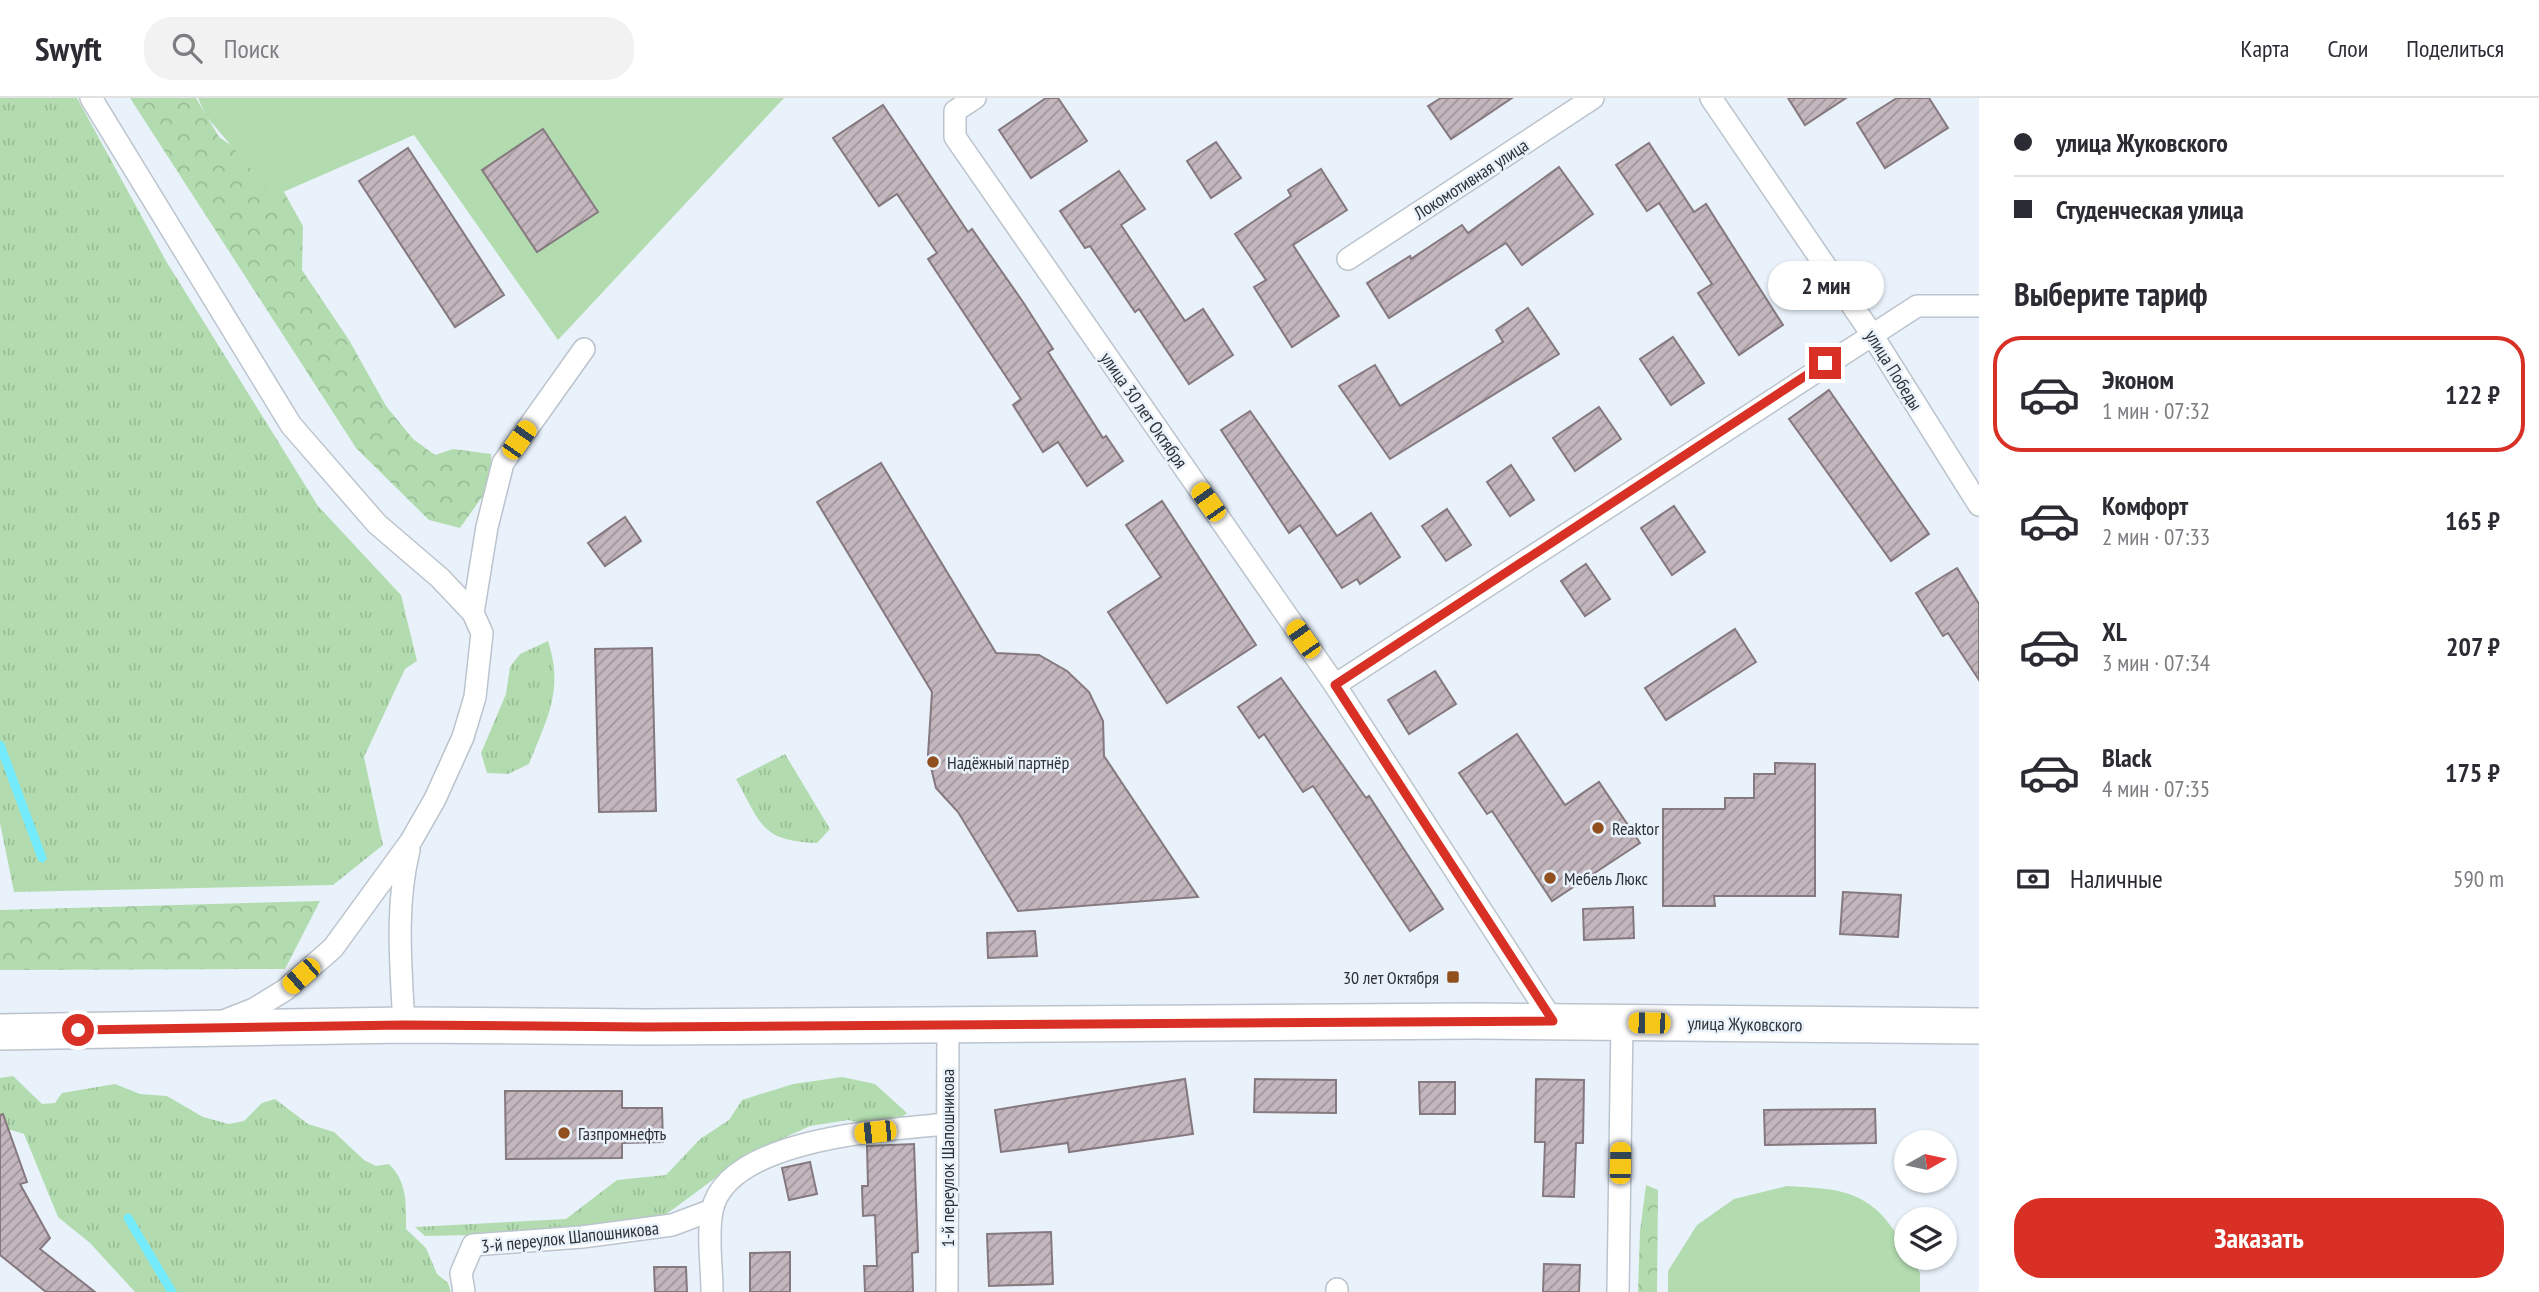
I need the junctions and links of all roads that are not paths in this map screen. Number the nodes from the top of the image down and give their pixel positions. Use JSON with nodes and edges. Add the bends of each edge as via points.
{"nodes":[{"id":1,"x":91,"y":98,"type":"edge"},
{"id":2,"x":975,"y":98,"type":"edge"},
{"id":3,"x":1593,"y":98,"type":"edge"},
{"id":4,"x":1711,"y":98,"type":"edge"},
{"id":5,"x":1348,"y":259,"type":"dead end"},
{"id":6,"x":1979,"y":306,"type":"edge"},
{"id":7,"x":1871,"y":333,"type":"junction"},
{"id":8,"x":584,"y":349,"type":"dead end"},
{"id":9,"x":1979,"y":505,"type":"edge"},
{"id":10,"x":473,"y":613,"type":"junction"},
{"id":11,"x":1335,"y":685,"type":"junction"},
{"id":12,"x":411,"y":841,"type":"junction"},
{"id":13,"x":1553,"y":1021,"type":"junction"},
{"id":14,"x":1622,"y":1022,"type":"junction"},
{"id":15,"x":948,"y":1024,"type":"junction"},
{"id":16,"x":404,"y":1025,"type":"junction"},
{"id":17,"x":1979,"y":1026,"type":"edge"},
{"id":18,"x":207,"y":1028,"type":"junction"},
{"id":19,"x":0,"y":1032,"type":"edge"},
{"id":20,"x":947,"y":1124,"type":"junction"},
{"id":21,"x":712,"y":1210,"type":"junction"},
{"id":22,"x":464,"y":1292,"type":"edge"},
{"id":23,"x":712,"y":1292,"type":"edge"},
{"id":24,"x":947,"y":1292,"type":"edge"},
{"id":25,"x":1618,"y":1292,"type":"edge"}],
"edges":[{"from":1,"to":10,"type":"street","via":[[291,425],[377,524]]},
{"from":2,"to":11,"type":"street","name":"улица 30 лет Октября","via":[[955,111],[955,137]]},
{"from":3,"to":5,"type":"street","name":"Локомотивная улица"},
{"from":4,"to":7,"type":"street","name":"улица Победы"},
{"from":6,"to":7,"type":"street","via":[[1917,306]]},
{"from":7,"to":9,"type":"street","name":"улица Победы"},
{"from":7,"to":11,"type":"street"},
{"from":8,"to":10,"type":"street","via":[[503,463]]},
{"from":10,"to":12,"type":"street","via":[[482,634],[475,697],[436,799]]},
{"from":11,"to":13,"type":"street","name":"улица 30 лет Октября"},
{"from":12,"to":16,"type":"street","via":[[403,874],[400,933]]},
{"from":12,"to":18,"type":"street","via":[[333,948],[285,990],[254,1009]]},
{"from":13,"to":14,"type":"main road","name":"улица Жуковского"},
{"from":13,"to":15,"type":"main road","name":"улица Жуковского"},
{"from":14,"to":17,"type":"main road","name":"улица Жуковского"},
{"from":14,"to":25,"type":"street"},
{"from":15,"to":16,"type":"main road","name":"улица Жуковского"},
{"from":15,"to":20,"type":"street","name":"1-й переулок Шапошникова"},
{"from":16,"to":18,"type":"main road","name":"улица Жуковского"},
{"from":18,"to":19,"type":"main road","name":"улица Жуковского"},
{"from":20,"to":21,"type":"street","via":[[826,1137],[765,1159],[727,1180]]},
{"from":20,"to":24,"type":"street","name":"1-й переулок Шапошникова"},
{"from":21,"to":22,"type":"street","name":"3-й переулок Шапошникова","via":[[672,1226],[473,1245],[461,1273]]},
{"from":21,"to":23,"type":"street"}]}
